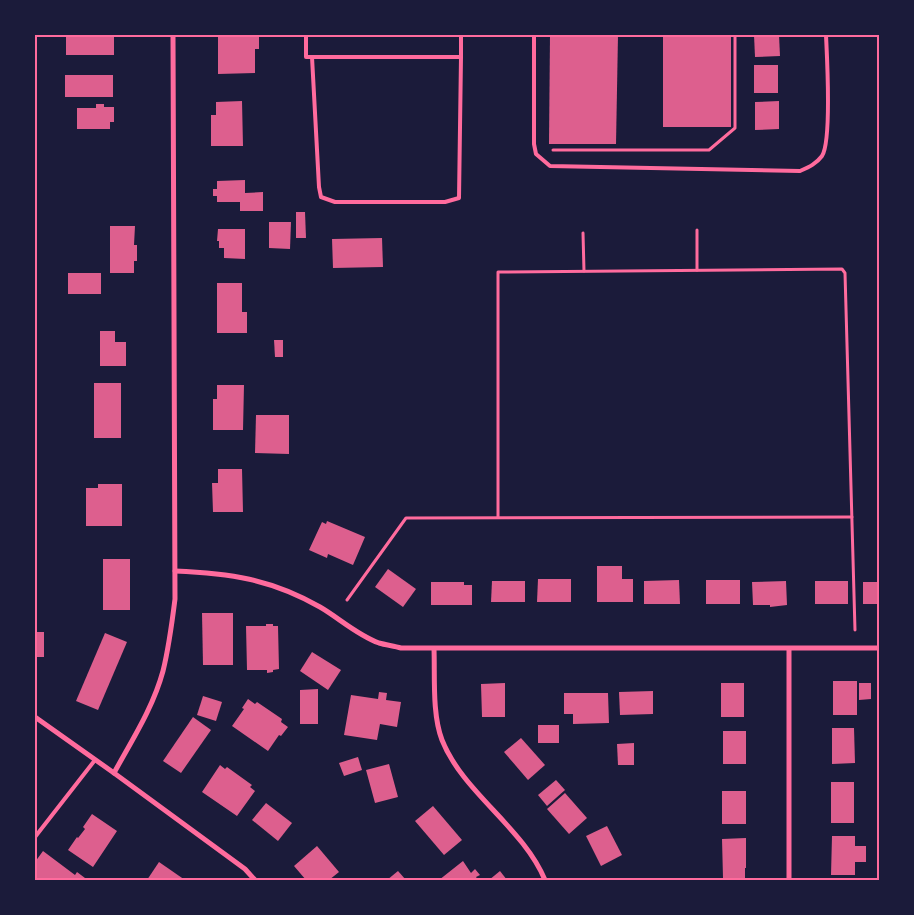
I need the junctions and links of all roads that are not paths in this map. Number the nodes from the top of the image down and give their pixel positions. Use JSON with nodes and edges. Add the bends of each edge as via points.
{"nodes":[{"id":1,"x":173,"y":35,"type":"edge"},
{"id":2,"x":306,"y":35,"type":"edge"},
{"id":3,"x":461,"y":35,"type":"edge"},
{"id":4,"x":534,"y":35,"type":"edge"},
{"id":5,"x":826,"y":35,"type":"edge"},
{"id":6,"x":312,"y":57,"type":"junction"},
{"id":7,"x":461,"y":57,"type":"junction"},
{"id":8,"x":175,"y":571,"type":"junction"},
{"id":9,"x":789,"y":648,"type":"junction"},
{"id":10,"x":879,"y":648,"type":"edge"},
{"id":11,"x":434,"y":649,"type":"junction"},
{"id":12,"x":35,"y":717,"type":"edge"},
{"id":13,"x":95,"y":760,"type":"junction"},
{"id":14,"x":114,"y":772,"type":"junction"},
{"id":15,"x":35,"y":837,"type":"edge"},
{"id":16,"x":255,"y":880,"type":"edge"},
{"id":17,"x":545,"y":880,"type":"edge"},
{"id":18,"x":789,"y":880,"type":"edge"}],
"edges":[{"from":1,"to":8,"type":"street"},
{"from":2,"to":6,"type":"lane","via":[[306,57]]},
{"from":3,"to":7,"type":"lane"},
{"from":4,"to":5,"type":"lane","via":[[534,144],[536,154],[550,166],[800,171],[814,165],[823,154],[828,136]]},
{"from":6,"to":7,"type":"lane"},
{"from":6,"to":7,"type":"lane","via":[[319,187],[321,197],[335,202],[445,202],[459,198]]},
{"from":8,"to":11,"type":"street","via":[[259,580],[320,607],[378,642],[402,648]]},
{"from":8,"to":14,"type":"street","via":[[172,632],[163,672],[141,726]]},
{"from":9,"to":10,"type":"street"},
{"from":9,"to":11,"type":"street"},
{"from":9,"to":18,"type":"street"},
{"from":11,"to":17,"type":"street","via":[[437,716],[451,758],[526,848]]},
{"from":12,"to":13,"type":"street"},
{"from":13,"to":14,"type":"street"},
{"from":13,"to":15,"type":"lane"},
{"from":14,"to":16,"type":"street"}]}
